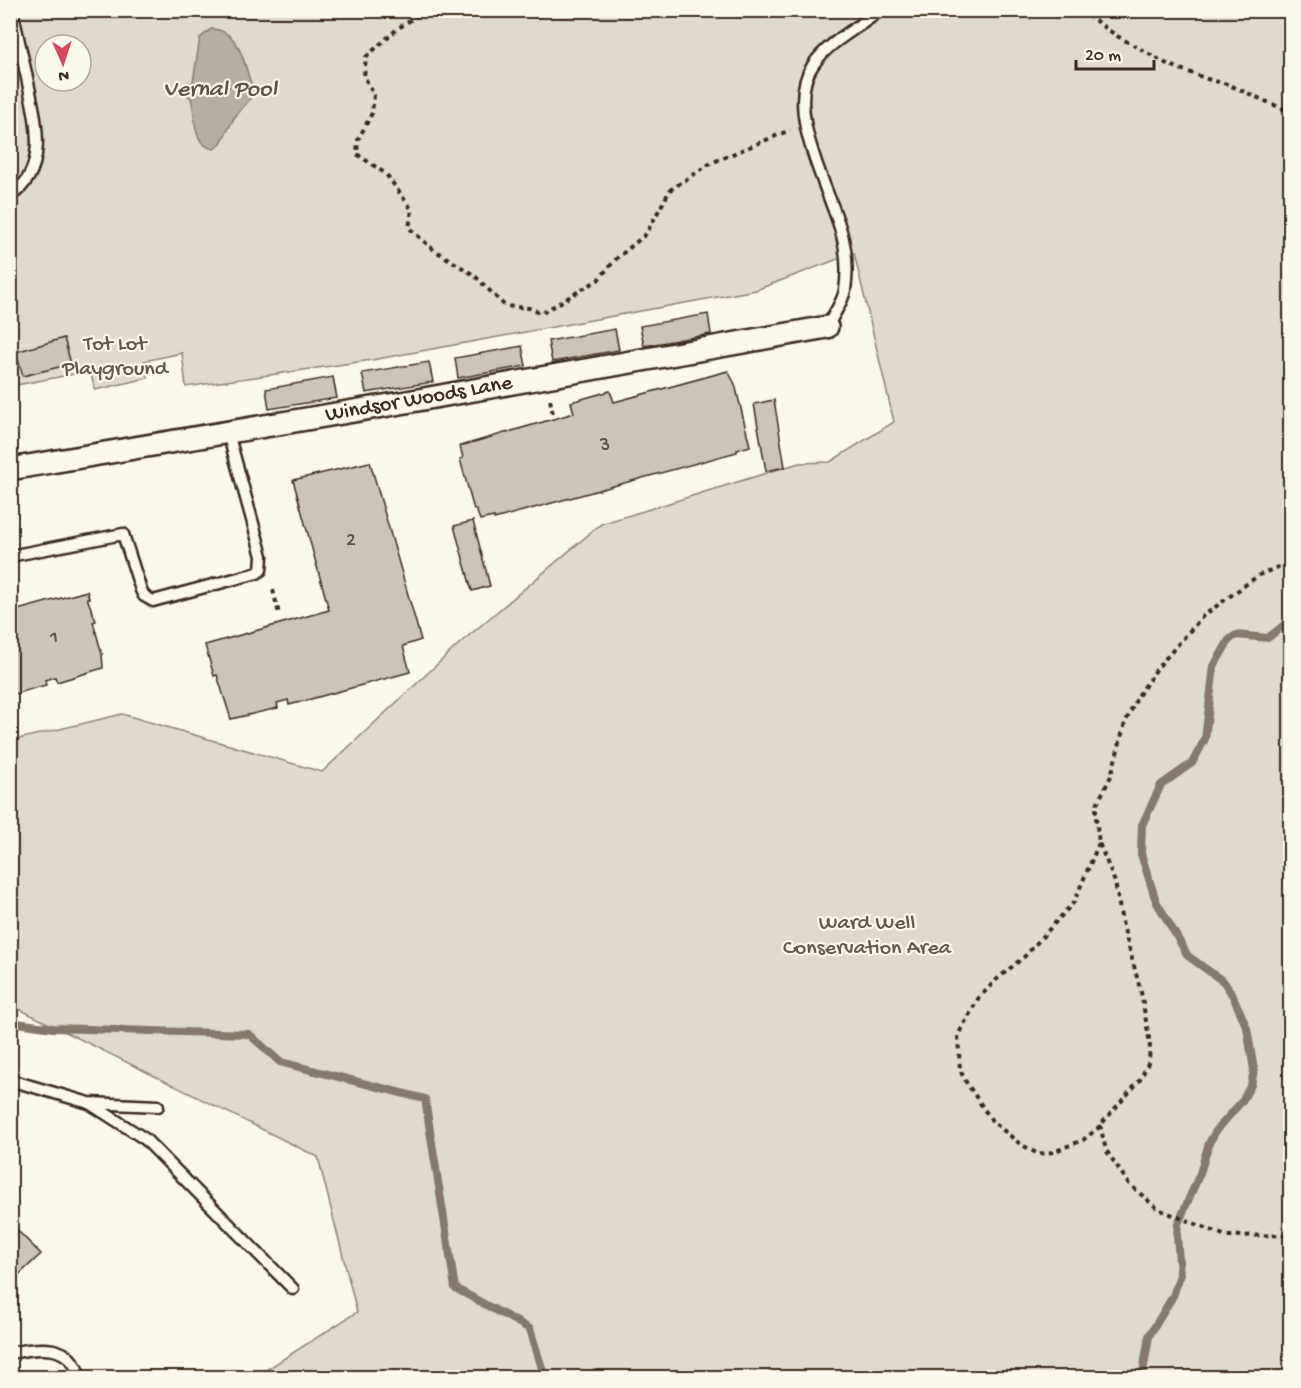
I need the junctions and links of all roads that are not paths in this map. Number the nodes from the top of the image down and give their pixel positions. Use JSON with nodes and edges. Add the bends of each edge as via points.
{"nodes":[{"id":1,"x":12,"y":10,"type":"edge"},
{"id":2,"x":880,"y":10,"type":"edge"},
{"id":3,"x":10,"y":196,"type":"edge"},
{"id":4,"x":827,"y":327,"type":"joint"},
{"id":5,"x":228,"y":433,"type":"junction"},
{"id":6,"x":10,"y":469,"type":"edge"},
{"id":7,"x":10,"y":556,"type":"edge"},
{"id":8,"x":10,"y":1080,"type":"edge"},
{"id":9,"x":89,"y":1103,"type":"junction"},
{"id":10,"x":158,"y":1106,"type":"dead end"},
{"id":11,"x":293,"y":1288,"type":"dead end"},
{"id":12,"x":10,"y":1353,"type":"edge"},
{"id":13,"x":80,"y":1377,"type":"edge"}],
"edges":[{"from":1,"to":3,"type":"lane","via":[[36,119],[37,145],[25,186]]},
{"from":2,"to":4,"type":"lane","via":[[821,56],[810,70],[804,88],[813,152],[840,227],[846,268],[844,293]]},
{"from":4,"to":5,"type":"street","name":"Windsor Woods Lane"},
{"from":5,"to":6,"type":"street","name":"Windsor Woods Lane"},
{"from":5,"to":7,"type":"lane","via":[[262,556],[257,573],[153,602],[141,590],[123,534]]},
{"from":8,"to":9,"type":"lane"},
{"from":9,"to":10,"type":"lane"},
{"from":9,"to":11,"type":"lane","via":[[164,1155]]},
{"from":12,"to":13,"type":"lane","via":[[39,1348],[57,1350],[67,1354]]}]}
